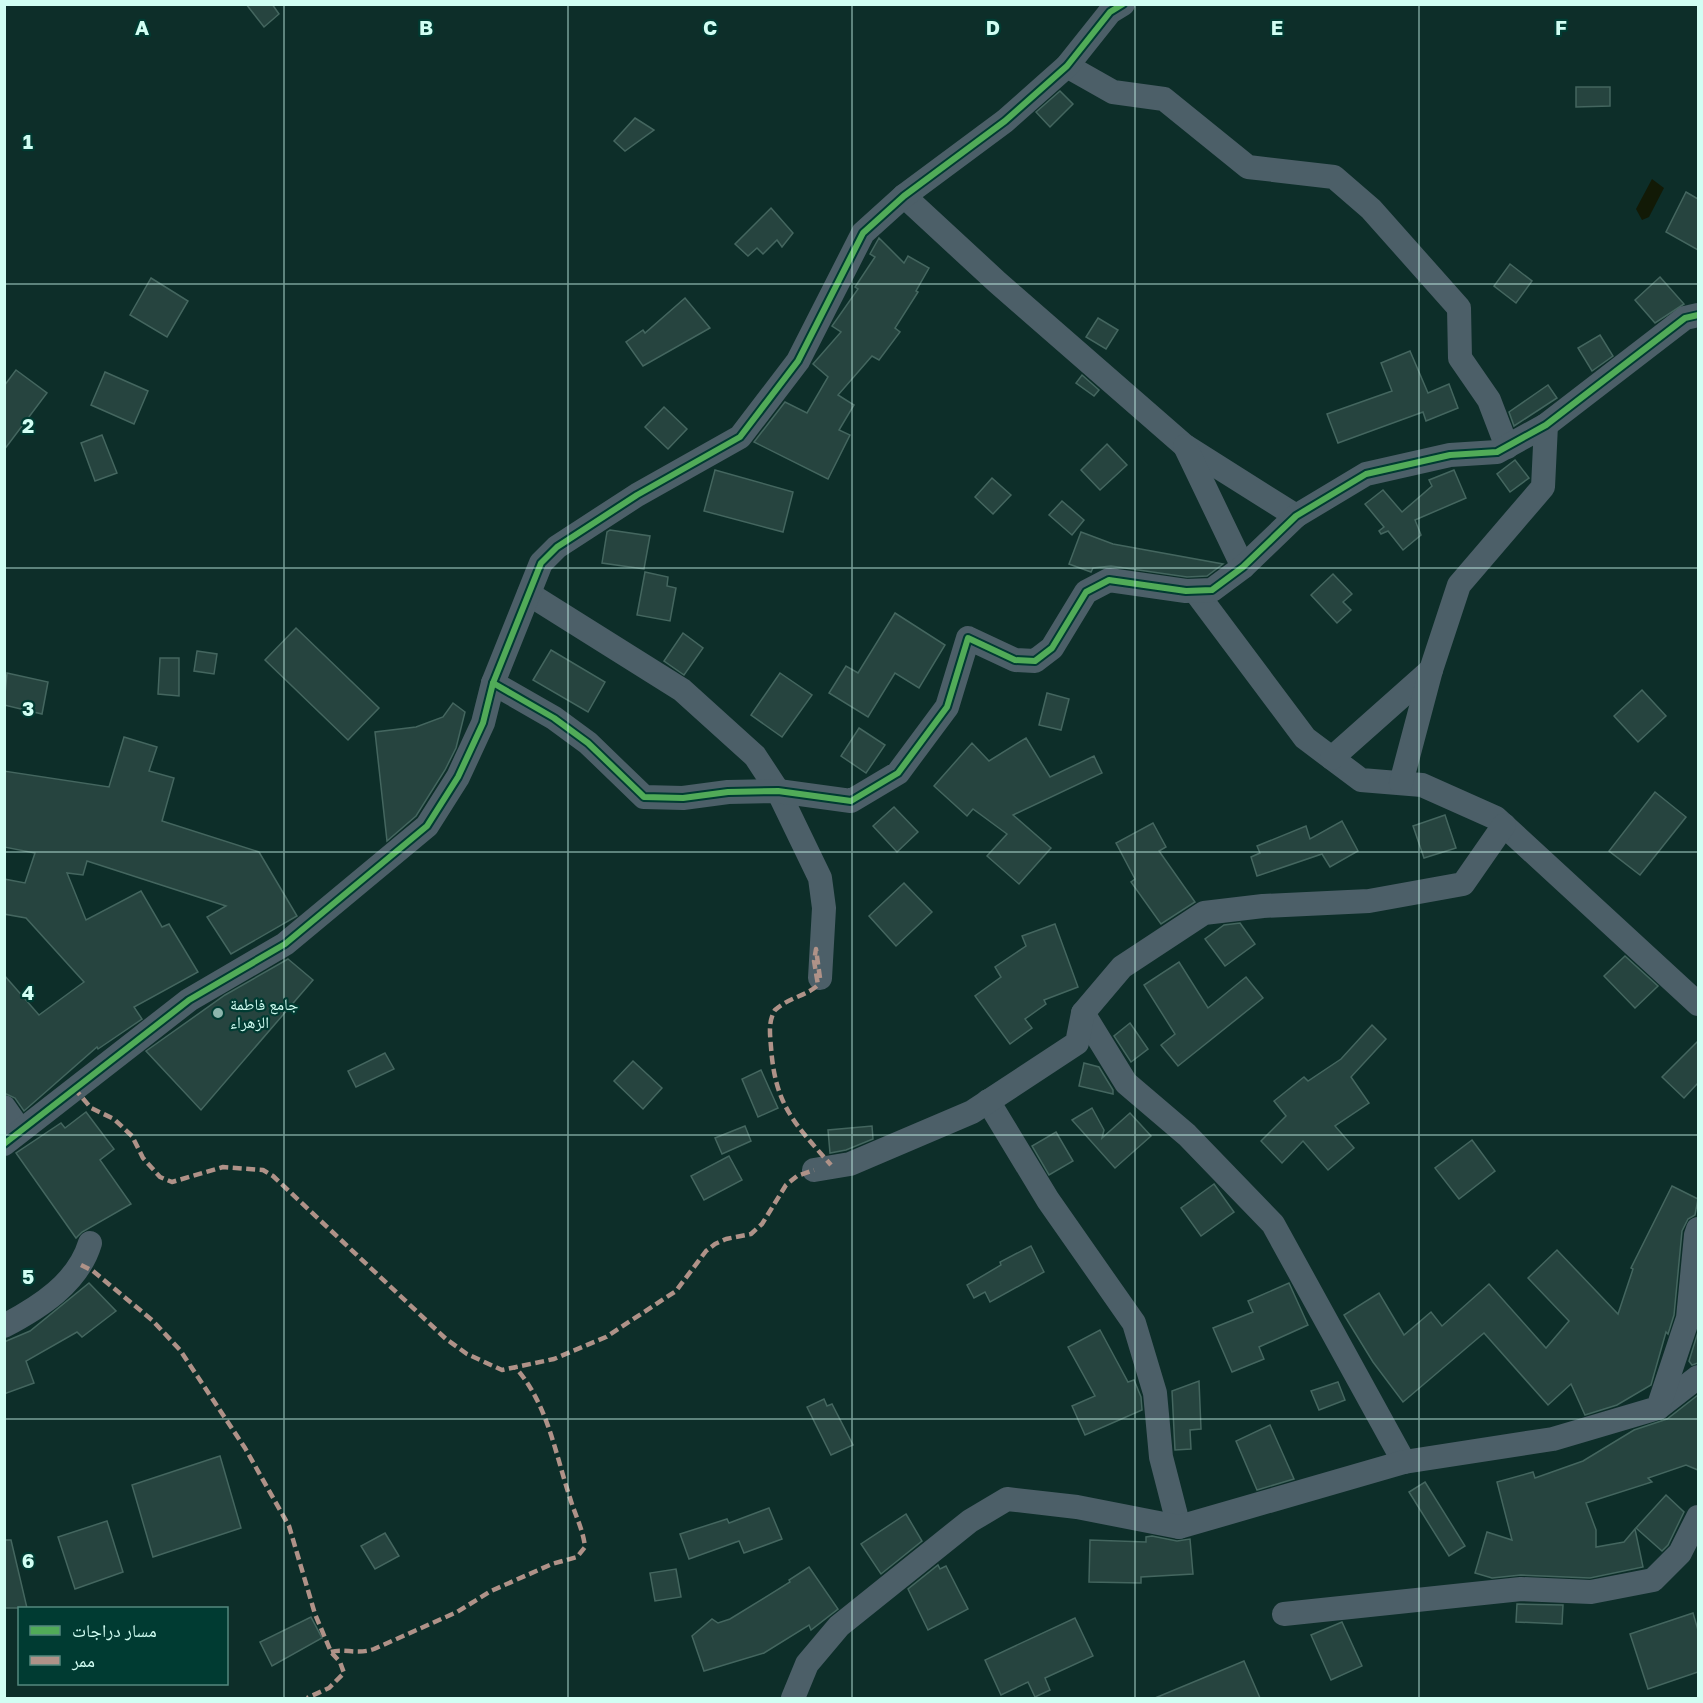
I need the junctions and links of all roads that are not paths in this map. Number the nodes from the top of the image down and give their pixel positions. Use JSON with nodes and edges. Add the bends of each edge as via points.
{"nodes":[{"id":1,"x":1123,"y":4,"type":"edge"},
{"id":2,"x":1067,"y":66,"type":"junction"},
{"id":3,"x":903,"y":196,"type":"junction"},
{"id":4,"x":1698,"y":315,"type":"edge"},
{"id":5,"x":1546,"y":425,"type":"junction"},
{"id":6,"x":1185,"y":446,"type":"junction"},
{"id":7,"x":1507,"y":447,"type":"junction"},
{"id":8,"x":1296,"y":516,"type":"junction"},
{"id":9,"x":1243,"y":567,"type":"junction"},
{"id":10,"x":1194,"y":591,"type":"junction"},
{"id":11,"x":529,"y":594,"type":"junction"},
{"id":12,"x":1431,"y":670,"type":"junction"},
{"id":13,"x":493,"y":683,"type":"junction"},
{"id":14,"x":1332,"y":758,"type":"junction"},
{"id":15,"x":1401,"y":783,"type":"junction"},
{"id":16,"x":778,"y":791,"type":"junction"},
{"id":17,"x":1504,"y":825,"type":"junction"},
{"id":18,"x":820,"y":978,"type":"dead end"},
{"id":19,"x":1698,"y":1004,"type":"edge"},
{"id":20,"x":1083,"y":1014,"type":"junction"},
{"id":21,"x":988,"y":1101,"type":"junction"},
{"id":22,"x":4,"y":1107,"type":"edge"},
{"id":23,"x":12,"y":1137,"type":"edge"},
{"id":24,"x":814,"y":1170,"type":"dead end"},
{"id":25,"x":1698,"y":1229,"type":"edge"},
{"id":26,"x":90,"y":1243,"type":"dead end"},
{"id":27,"x":4,"y":1326,"type":"edge"},
{"id":28,"x":1698,"y":1377,"type":"edge"},
{"id":29,"x":1658,"y":1408,"type":"junction"},
{"id":30,"x":1404,"y":1462,"type":"junction"},
{"id":31,"x":1698,"y":1517,"type":"edge"},
{"id":32,"x":1179,"y":1527,"type":"junction"},
{"id":33,"x":1284,"y":1614,"type":"dead end"},
{"id":34,"x":793,"y":1698,"type":"edge"}],
"edges":[{"from":1,"to":2,"type":"street","via":[[1110,12]]},
{"from":2,"to":3,"type":"street","via":[[1005,121]]},
{"from":2,"to":7,"type":"street","via":[[1113,92],[1164,99],[1248,167],[1334,177],[1341,183],[1371,209],[1459,308],[1460,358],[1489,400]]},
{"from":3,"to":6,"type":"street"},
{"from":3,"to":11,"type":"street","via":[[863,233],[798,360],[740,437],[637,495],[557,548],[541,563]]},
{"from":4,"to":5,"type":"street","via":[[1684,318]]},
{"from":5,"to":7,"type":"street"},
{"from":5,"to":12,"type":"street","via":[[1543,488],[1459,585]]},
{"from":6,"to":8,"type":"street"},
{"from":6,"to":9,"type":"street"},
{"from":7,"to":8,"type":"street","via":[[1497,452],[1450,455],[1366,474]]},
{"from":8,"to":9,"type":"street"},
{"from":9,"to":10,"type":"street","via":[[1212,590]]},
{"from":10,"to":14,"type":"street","via":[[1305,738]]},
{"from":10,"to":16,"type":"street","via":[[1109,580],[1086,592],[1052,648],[1035,662],[1015,660],[968,638],[947,707],[898,773],[851,801]]},
{"from":11,"to":13,"type":"street"},
{"from":11,"to":16,"type":"street","via":[[682,690],[755,756]]},
{"from":12,"to":14,"type":"street"},
{"from":12,"to":15,"type":"street"},
{"from":13,"to":16,"type":"street","via":[[588,743],[644,797]]},
{"from":13,"to":23,"type":"street","via":[[483,723],[458,777],[427,826],[285,944],[189,1000]]},
{"from":14,"to":15,"type":"street","via":[[1361,780]]},
{"from":15,"to":17,"type":"street","via":[[1422,785]]},
{"from":16,"to":18,"type":"street","via":[[820,878],[825,908]]},
{"from":17,"to":19,"type":"street"},
{"from":17,"to":20,"type":"street","via":[[1462,884],[1369,901],[1204,913],[1122,967]]},
{"from":20,"to":21,"type":"street","via":[[1077,1043]]},
{"from":20,"to":30,"type":"street","via":[[1126,1083],[1187,1135],[1274,1224]]},
{"from":21,"to":24,"type":"street","via":[[972,1112],[850,1164]]},
{"from":21,"to":32,"type":"street","via":[[1048,1200],[1134,1323],[1155,1393],[1161,1457]]},
{"from":22,"to":23,"type":"street"},
{"from":25,"to":29,"type":"street","via":[[1688,1318]]},
{"from":26,"to":27,"type":"street","via":[[85,1260],[49,1299]]},
{"from":28,"to":29,"type":"street"},
{"from":29,"to":30,"type":"street","via":[[1553,1439]]},
{"from":30,"to":32,"type":"street"},
{"from":31,"to":33,"type":"street","via":[[1680,1553],[1653,1580],[1591,1592],[1521,1589]]},
{"from":32,"to":34,"type":"street","via":[[1077,1507],[1007,1499],[970,1521],[839,1626],[807,1664]]}]}
